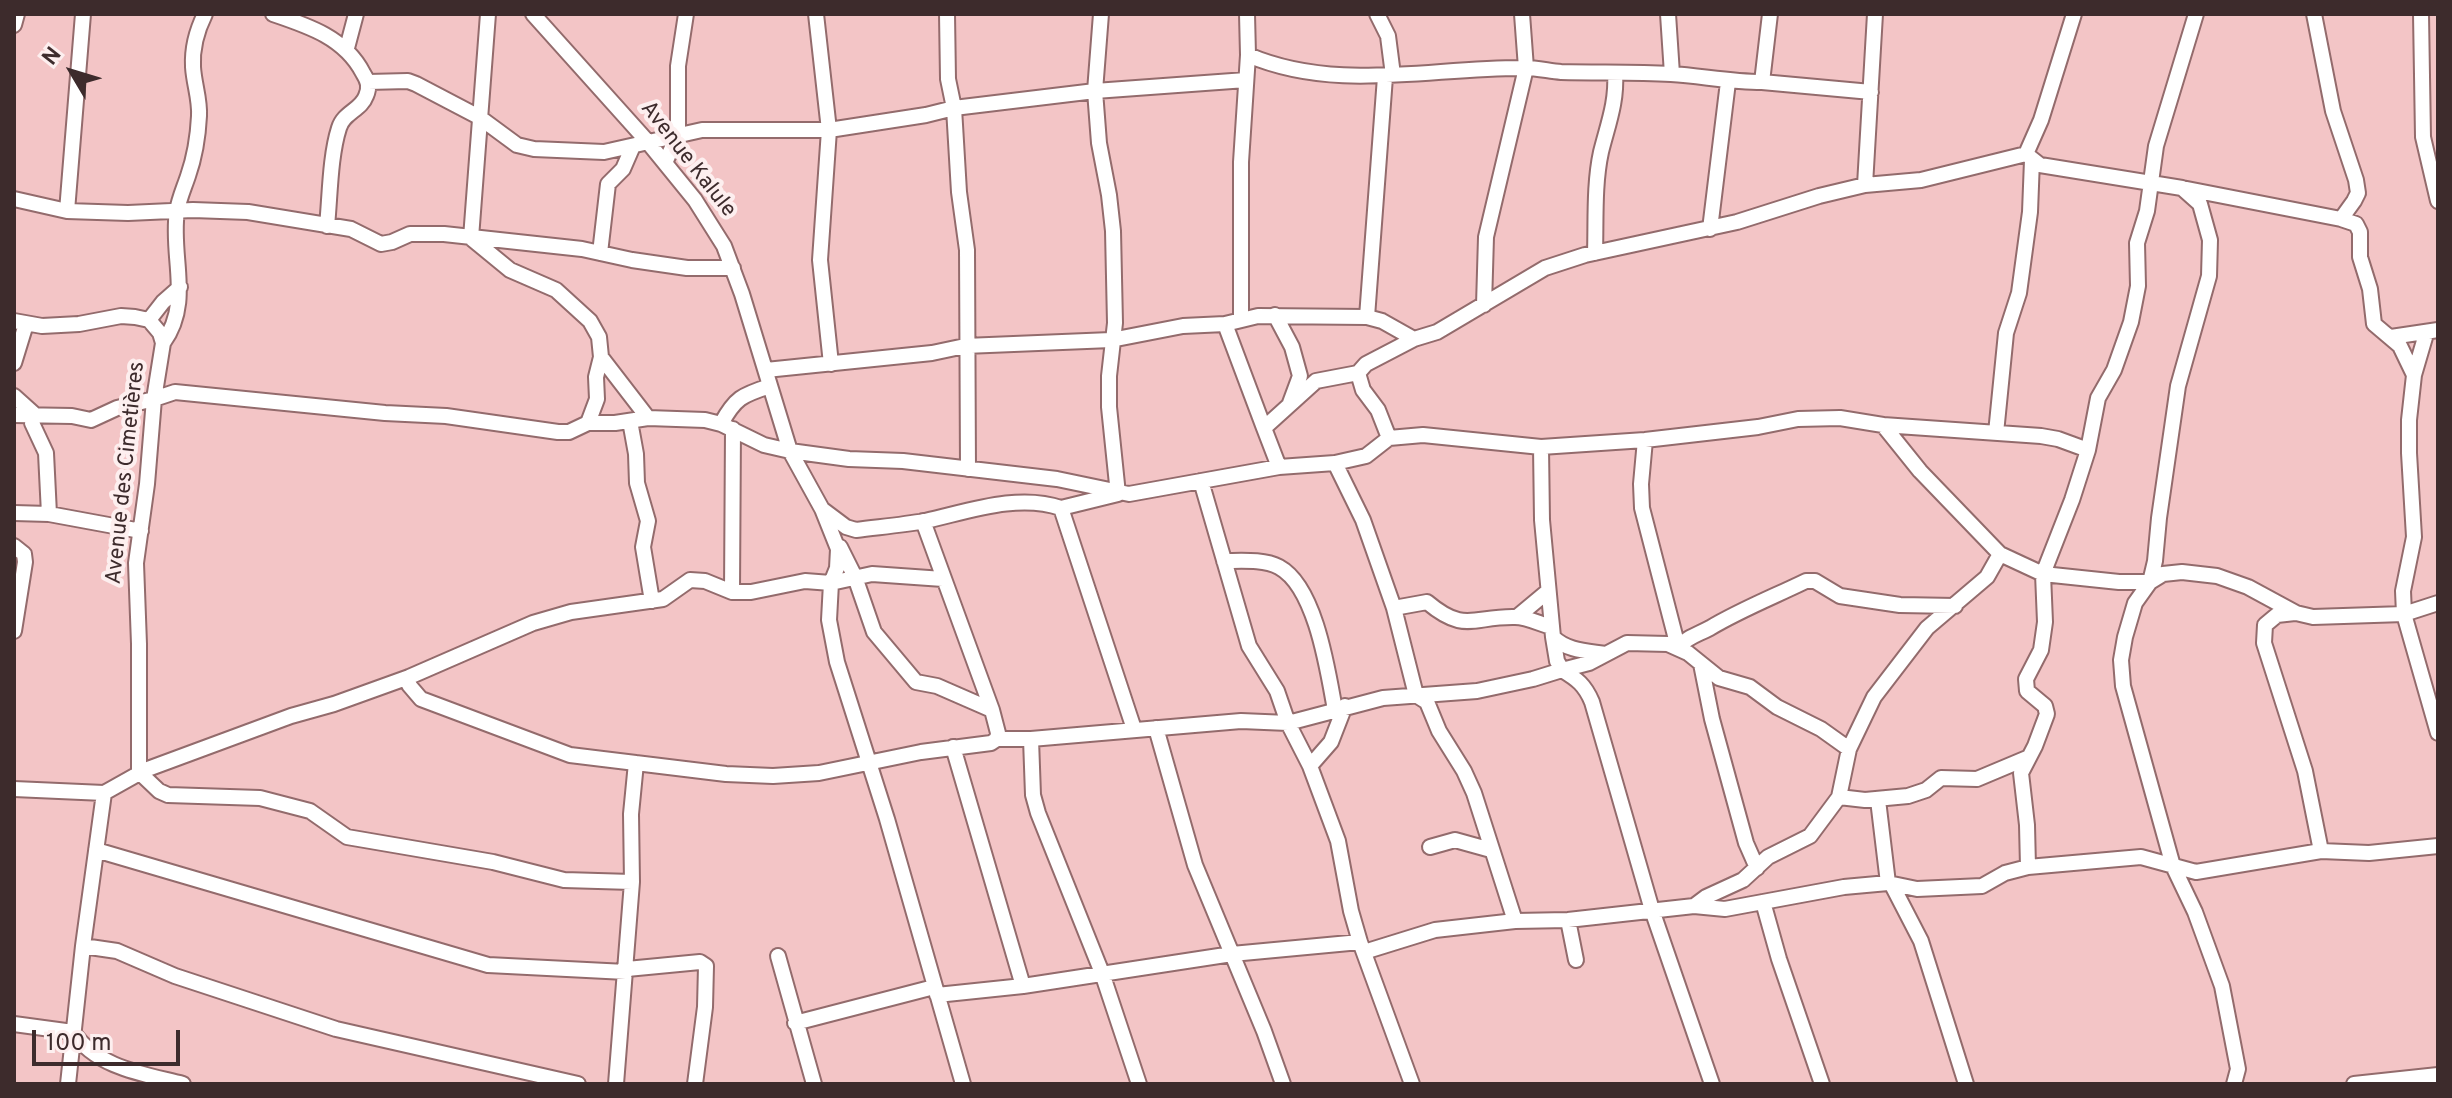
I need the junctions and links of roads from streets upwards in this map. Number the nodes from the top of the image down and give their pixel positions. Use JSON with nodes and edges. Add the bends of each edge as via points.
{"nodes":[{"id":1,"x":17,"y":14,"type":"edge"},
{"id":2,"x":83,"y":14,"type":"edge"},
{"id":3,"x":205,"y":14,"type":"edge"},
{"id":4,"x":273,"y":14,"type":"edge"},
{"id":5,"x":356,"y":14,"type":"edge"},
{"id":6,"x":488,"y":14,"type":"edge"},
{"id":7,"x":533,"y":14,"type":"edge"},
{"id":8,"x":686,"y":14,"type":"edge"},
{"id":9,"x":816,"y":14,"type":"edge"},
{"id":10,"x":947,"y":14,"type":"edge"},
{"id":11,"x":1101,"y":14,"type":"edge"},
{"id":12,"x":1247,"y":14,"type":"edge"},
{"id":13,"x":1377,"y":14,"type":"edge"},
{"id":14,"x":1522,"y":14,"type":"edge"},
{"id":15,"x":1668,"y":14,"type":"edge"},
{"id":16,"x":1770,"y":14,"type":"edge"},
{"id":17,"x":1875,"y":14,"type":"edge"},
{"id":18,"x":2074,"y":14,"type":"edge"},
{"id":19,"x":2196,"y":14,"type":"edge"},
{"id":20,"x":2314,"y":14,"type":"edge"},
{"id":21,"x":2421,"y":14,"type":"edge"},
{"id":22,"x":14,"y":25,"type":"edge"},
{"id":23,"x":347,"y":48,"type":"junction"},
{"id":24,"x":1248,"y":55,"type":"junction"},
{"id":25,"x":1526,"y":68,"type":"junction"},
{"id":26,"x":1615,"y":73,"type":"junction"},
{"id":27,"x":1672,"y":74,"type":"junction"},
{"id":28,"x":1389,"y":76,"type":"junction"},
{"id":29,"x":1246,"y":80,"type":"junction"},
{"id":30,"x":368,"y":82,"type":"junction"},
{"id":31,"x":1728,"y":82,"type":"junction"},
{"id":32,"x":1762,"y":82,"type":"junction"},
{"id":33,"x":1095,"y":91,"type":"junction"},
{"id":34,"x":1871,"y":92,"type":"junction"},
{"id":35,"x":954,"y":108,"type":"junction"},
{"id":36,"x":479,"y":117,"type":"junction"},
{"id":37,"x":829,"y":130,"type":"junction"},
{"id":38,"x":678,"y":134,"type":"junction"},
{"id":39,"x":640,"y":143,"type":"junction"},
{"id":40,"x":2029,"y":157,"type":"junction"},
{"id":41,"x":665,"y":163,"type":"junction"},
{"id":42,"x":2151,"y":181,"type":"junction"},
{"id":43,"x":1865,"y":185,"type":"junction"},
{"id":44,"x":2182,"y":188,"type":"junction"},
{"id":45,"x":14,"y":199,"type":"edge"},
{"id":46,"x":2438,"y":201,"type":"edge"},
{"id":47,"x":67,"y":211,"type":"junction"},
{"id":48,"x":177,"y":211,"type":"junction"},
{"id":49,"x":2341,"y":219,"type":"junction"},
{"id":50,"x":327,"y":226,"type":"junction"},
{"id":51,"x":1710,"y":229,"type":"junction"},
{"id":52,"x":471,"y":238,"type":"junction"},
{"id":53,"x":600,"y":253,"type":"junction"},
{"id":54,"x":1595,"y":253,"type":"junction"},
{"id":55,"x":733,"y":268,"type":"junction"},
{"id":56,"x":180,"y":287,"type":"junction"},
{"id":57,"x":1484,"y":305,"type":"junction"},
{"id":58,"x":1275,"y":315,"type":"junction"},
{"id":59,"x":1367,"y":317,"type":"junction"},
{"id":60,"x":1241,"y":318,"type":"junction"},
{"id":61,"x":149,"y":320,"type":"junction"},
{"id":62,"x":20,"y":322,"type":"edge"},
{"id":63,"x":1225,"y":324,"type":"junction"},
{"id":64,"x":2432,"y":332,"type":"edge"},
{"id":65,"x":2391,"y":337,"type":"junction"},
{"id":66,"x":1414,"y":339,"type":"junction"},
{"id":67,"x":1111,"y":340,"type":"junction"},
{"id":68,"x":163,"y":343,"type":"junction"},
{"id":69,"x":965,"y":346,"type":"junction"},
{"id":70,"x":601,"y":357,"type":"junction"},
{"id":71,"x":14,"y":363,"type":"edge"},
{"id":72,"x":831,"y":364,"type":"junction"},
{"id":73,"x":766,"y":370,"type":"junction"},
{"id":74,"x":1358,"y":373,"type":"junction"},
{"id":75,"x":2414,"y":375,"type":"junction"},
{"id":76,"x":1300,"y":376,"type":"junction"},
{"id":77,"x":158,"y":379,"type":"junction"},
{"id":78,"x":1316,"y":381,"type":"junction"},
{"id":79,"x":770,"y":386,"type":"junction"},
{"id":80,"x":175,"y":392,"type":"junction"},
{"id":81,"x":14,"y":396,"type":"edge"},
{"id":82,"x":154,"y":399,"type":"junction"},
{"id":83,"x":1290,"y":404,"type":"junction"},
{"id":84,"x":34,"y":414,"type":"junction"},
{"id":85,"x":14,"y":415,"type":"edge"},
{"id":86,"x":648,"y":418,"type":"junction"},
{"id":87,"x":630,"y":421,"type":"junction"},
{"id":88,"x":588,"y":423,"type":"junction"},
{"id":89,"x":1883,"y":425,"type":"junction"},
{"id":90,"x":727,"y":427,"type":"junction"},
{"id":91,"x":1264,"y":428,"type":"junction"},
{"id":92,"x":1996,"y":433,"type":"junction"},
{"id":93,"x":1389,"y":438,"type":"junction"},
{"id":94,"x":1645,"y":440,"type":"junction"},
{"id":95,"x":1541,"y":447,"type":"junction"},
{"id":96,"x":2088,"y":450,"type":"junction"},
{"id":97,"x":790,"y":451,"type":"junction"},
{"id":98,"x":1335,"y":463,"type":"junction"},
{"id":99,"x":1279,"y":467,"type":"junction"},
{"id":100,"x":968,"y":469,"type":"junction"},
{"id":101,"x":1201,"y":481,"type":"junction"},
{"id":102,"x":1118,"y":494,"type":"junction"},
{"id":103,"x":1061,"y":508,"type":"junction"},
{"id":104,"x":822,"y":509,"type":"junction"},
{"id":105,"x":14,"y":513,"type":"edge"},
{"id":106,"x":49,"y":514,"type":"junction"},
{"id":107,"x":923,"y":521,"type":"junction"},
{"id":108,"x":851,"y":529,"type":"junction"},
{"id":109,"x":141,"y":531,"type":"junction"},
{"id":110,"x":14,"y":546,"type":"edge"},
{"id":111,"x":838,"y":549,"type":"junction"},
{"id":112,"x":2000,"y":554,"type":"junction"},
{"id":113,"x":1224,"y":561,"type":"junction"},
{"id":114,"x":2043,"y":574,"type":"junction"},
{"id":115,"x":855,"y":577,"type":"junction"},
{"id":116,"x":943,"y":579,"type":"junction"},
{"id":117,"x":2150,"y":582,"type":"junction"},
{"id":118,"x":831,"y":583,"type":"junction"},
{"id":119,"x":732,"y":592,"type":"junction"},
{"id":120,"x":1547,"y":592,"type":"junction"},
{"id":121,"x":652,"y":601,"type":"junction"},
{"id":122,"x":2438,"y":603,"type":"edge"},
{"id":123,"x":1955,"y":606,"type":"junction"},
{"id":124,"x":1394,"y":608,"type":"junction"},
{"id":125,"x":2296,"y":613,"type":"junction"},
{"id":126,"x":2404,"y":614,"type":"junction"},
{"id":127,"x":1517,"y":617,"type":"junction"},
{"id":128,"x":14,"y":631,"type":"edge"},
{"id":129,"x":1552,"y":632,"type":"junction"},
{"id":130,"x":1678,"y":647,"type":"junction"},
{"id":131,"x":1606,"y":654,"type":"junction"},
{"id":132,"x":1589,"y":663,"type":"junction"},
{"id":133,"x":1701,"y":664,"type":"junction"},
{"id":134,"x":1562,"y":670,"type":"junction"},
{"id":135,"x":409,"y":677,"type":"junction"},
{"id":136,"x":1581,"y":682,"type":"junction"},
{"id":137,"x":1416,"y":695,"type":"junction"},
{"id":138,"x":1340,"y":708,"type":"junction"},
{"id":139,"x":992,"y":710,"type":"junction"},
{"id":140,"x":1288,"y":723,"type":"junction"},
{"id":141,"x":1156,"y":728,"type":"junction"},
{"id":142,"x":1134,"y":729,"type":"junction"},
{"id":143,"x":2438,"y":733,"type":"edge"},
{"id":144,"x":997,"y":739,"type":"junction"},
{"id":145,"x":1031,"y":739,"type":"junction"},
{"id":146,"x":953,"y":747,"type":"junction"},
{"id":147,"x":1849,"y":749,"type":"junction"},
{"id":148,"x":2027,"y":758,"type":"junction"},
{"id":149,"x":636,"y":763,"type":"junction"},
{"id":150,"x":870,"y":764,"type":"junction"},
{"id":151,"x":1310,"y":766,"type":"junction"},
{"id":152,"x":139,"y":772,"type":"junction"},
{"id":153,"x":14,"y":789,"type":"edge"},
{"id":154,"x":104,"y":793,"type":"junction"},
{"id":155,"x":1839,"y":797,"type":"junction"},
{"id":156,"x":1878,"y":800,"type":"junction"},
{"id":157,"x":2438,"y":846,"type":"edge"},
{"id":158,"x":1430,"y":847,"type":"dead end"},
{"id":159,"x":96,"y":850,"type":"junction"},
{"id":160,"x":1491,"y":850,"type":"junction"},
{"id":161,"x":2321,"y":851,"type":"junction"},
{"id":162,"x":2173,"y":866,"type":"junction"},
{"id":163,"x":2028,"y":867,"type":"junction"},
{"id":164,"x":1757,"y":868,"type":"junction"},
{"id":165,"x":632,"y":882,"type":"junction"},
{"id":166,"x":1890,"y":884,"type":"junction"},
{"id":167,"x":1763,"y":902,"type":"junction"},
{"id":168,"x":1694,"y":906,"type":"junction"},
{"id":169,"x":1652,"y":910,"type":"junction"},
{"id":170,"x":1568,"y":920,"type":"junction"},
{"id":171,"x":1515,"y":921,"type":"junction"},
{"id":172,"x":83,"y":946,"type":"junction"},
{"id":173,"x":1362,"y":947,"type":"junction"},
{"id":174,"x":1232,"y":954,"type":"junction"},
{"id":175,"x":778,"y":956,"type":"dead end"},
{"id":176,"x":1576,"y":960,"type":"dead end"},
{"id":177,"x":626,"y":971,"type":"junction"},
{"id":178,"x":1102,"y":973,"type":"junction"},
{"id":179,"x":1023,"y":986,"type":"junction"},
{"id":180,"x":935,"y":991,"type":"junction"},
{"id":181,"x":795,"y":1023,"type":"junction"},
{"id":182,"x":14,"y":1024,"type":"edge"},
{"id":183,"x":73,"y":1032,"type":"junction"},
{"id":184,"x":2438,"y":1075,"type":"edge"},
{"id":185,"x":2398,"y":1082,"type":"edge"},
{"id":186,"x":68,"y":1084,"type":"edge"},
{"id":187,"x":183,"y":1084,"type":"edge"},
{"id":188,"x":578,"y":1084,"type":"edge"},
{"id":189,"x":616,"y":1084,"type":"edge"},
{"id":190,"x":695,"y":1084,"type":"edge"},
{"id":191,"x":814,"y":1084,"type":"edge"},
{"id":192,"x":963,"y":1084,"type":"edge"},
{"id":193,"x":1139,"y":1084,"type":"edge"},
{"id":194,"x":1283,"y":1084,"type":"edge"},
{"id":195,"x":1412,"y":1084,"type":"edge"},
{"id":196,"x":1712,"y":1084,"type":"edge"},
{"id":197,"x":1822,"y":1084,"type":"edge"},
{"id":198,"x":1966,"y":1084,"type":"edge"},
{"id":199,"x":2234,"y":1084,"type":"edge"},
{"id":200,"x":2354,"y":1084,"type":"edge"}],
"edges":[{"from":1,"to":22,"type":"street"},
{"from":2,"to":47,"type":"street"},
{"from":3,"to":48,"type":"street","via":[[193,57],[199,132]]},
{"from":4,"to":23,"type":"street"},
{"from":5,"to":23,"type":"street"},
{"from":6,"to":36,"type":"street"},
{"from":7,"to":39,"type":"street","name":"Avenue Kalule"},
{"from":8,"to":38,"type":"street","via":[[678,66]]},
{"from":9,"to":37,"type":"street"},
{"from":10,"to":35,"type":"street"},
{"from":11,"to":33,"type":"street"},
{"from":12,"to":24,"type":"street"},
{"from":13,"to":28,"type":"street","via":[[1388,36]]},
{"from":14,"to":25,"type":"street"},
{"from":15,"to":27,"type":"street"},
{"from":16,"to":32,"type":"street"},
{"from":17,"to":34,"type":"street"},
{"from":18,"to":40,"type":"street"},
{"from":19,"to":42,"type":"street","via":[[2163,116]]},
{"from":20,"to":49,"type":"street","via":[[2333,111],[2358,193]]},
{"from":21,"to":46,"type":"street","via":[[2423,137]]},
{"from":23,"to":30,"type":"street"},
{"from":24,"to":28,"type":"street","via":[[1319,75]]},
{"from":24,"to":29,"type":"street"},
{"from":25,"to":26,"type":"street"},
{"from":25,"to":28,"type":"street"},
{"from":25,"to":57,"type":"street","via":[[1486,237]]},
{"from":26,"to":27,"type":"street"},
{"from":26,"to":54,"type":"street","via":[[1617,92],[1601,154]]},
{"from":27,"to":31,"type":"street"},
{"from":28,"to":59,"type":"street"},
{"from":29,"to":33,"type":"street"},
{"from":29,"to":60,"type":"street"},
{"from":30,"to":36,"type":"street","via":[[408,81]]},
{"from":30,"to":50,"type":"street","via":[[362,106],[348,113],[338,130]]},
{"from":31,"to":32,"type":"street"},
{"from":31,"to":51,"type":"street"},
{"from":32,"to":34,"type":"street"},
{"from":33,"to":35,"type":"street"},
{"from":33,"to":67,"type":"street","via":[[1113,231]]},
{"from":34,"to":43,"type":"street"},
{"from":35,"to":37,"type":"street"},
{"from":35,"to":69,"type":"street","via":[[967,250]]},
{"from":36,"to":39,"type":"street","via":[[526,148],[604,152]]},
{"from":36,"to":52,"type":"street"},
{"from":37,"to":38,"type":"street"},
{"from":37,"to":72,"type":"street","via":[[820,260]]},
{"from":38,"to":39,"type":"street"},
{"from":38,"to":41,"type":"street"},
{"from":39,"to":41,"type":"street","name":"Avenue Kalule"},
{"from":39,"to":53,"type":"street","via":[[608,184]]},
{"from":40,"to":42,"type":"street","via":[[2060,168]]},
{"from":40,"to":43,"type":"street","via":[[1921,180]]},
{"from":40,"to":92,"type":"street","via":[[2030,212],[2019,293],[2006,333]]},
{"from":41,"to":55,"type":"street","name":"Avenue Kalule","via":[[714,226]]},
{"from":42,"to":44,"type":"street"},
{"from":42,"to":96,"type":"street","via":[[2137,243],[2138,286],[2131,322],[2098,398]]},
{"from":43,"to":51,"type":"street"},
{"from":44,"to":49,"type":"street"},
{"from":44,"to":117,"type":"street","via":[[2200,204],[2204,216],[2209,276],[2178,386]]},
{"from":45,"to":47,"type":"street"},
{"from":47,"to":48,"type":"street"},
{"from":48,"to":50,"type":"street","via":[[261,214]]},
{"from":48,"to":56,"type":"street"},
{"from":49,"to":65,"type":"street","via":[[2356,224],[2360,232],[2370,313],[2374,324]]},
{"from":50,"to":52,"type":"street","via":[[351,229],[381,244],[410,234]]},
{"from":51,"to":54,"type":"street"},
{"from":52,"to":53,"type":"street"},
{"from":52,"to":70,"type":"street","via":[[510,270],[556,290],[590,321]]},
{"from":53,"to":55,"type":"street","via":[[687,268]]},
{"from":54,"to":57,"type":"street","via":[[1545,268]]},
{"from":55,"to":73,"type":"street","name":"Avenue Kalule"},
{"from":56,"to":61,"type":"street"},
{"from":56,"to":68,"type":"street","via":[[175,322]]},
{"from":57,"to":66,"type":"street"},
{"from":58,"to":59,"type":"street"},
{"from":58,"to":60,"type":"street"},
{"from":58,"to":76,"type":"street"},
{"from":59,"to":66,"type":"street"},
{"from":60,"to":63,"type":"street"},
{"from":61,"to":62,"type":"street","via":[[121,316],[79,324]]},
{"from":61,"to":68,"type":"street","name":"Avenue des Cimetières"},
{"from":62,"to":71,"type":"street"},
{"from":63,"to":67,"type":"street"},
{"from":63,"to":91,"type":"street"},
{"from":64,"to":65,"type":"street"},
{"from":64,"to":75,"type":"street"},
{"from":65,"to":75,"type":"street"},
{"from":66,"to":74,"type":"street"},
{"from":67,"to":69,"type":"street"},
{"from":67,"to":102,"type":"street","via":[[1109,407]]},
{"from":68,"to":77,"type":"street","name":"Avenue des Cimetières"},
{"from":69,"to":72,"type":"street"},
{"from":69,"to":100,"type":"street"},
{"from":70,"to":86,"type":"street"},
{"from":70,"to":88,"type":"street","via":[[597,399]]},
{"from":72,"to":73,"type":"street"},
{"from":73,"to":79,"type":"street","name":"Avenue Kalule"},
{"from":74,"to":78,"type":"street"},
{"from":74,"to":93,"type":"street"},
{"from":75,"to":126,"type":"street","via":[[2409,420],[2414,537]]},
{"from":76,"to":78,"type":"street"},
{"from":76,"to":83,"type":"street"},
{"from":77,"to":80,"type":"street"},
{"from":77,"to":82,"type":"street","name":"Avenue des Cimetières"},
{"from":78,"to":83,"type":"street"},
{"from":79,"to":90,"type":"street","via":[[733,403]]},
{"from":79,"to":97,"type":"street","name":"Avenue Kalule"},
{"from":80,"to":82,"type":"street"},
{"from":80,"to":88,"type":"street","via":[[446,416],[558,432]]},
{"from":81,"to":84,"type":"street"},
{"from":82,"to":84,"type":"street","via":[[91,420]]},
{"from":82,"to":109,"type":"street","name":"Avenue des Cimetières"},
{"from":83,"to":91,"type":"street"},
{"from":84,"to":85,"type":"street"},
{"from":84,"to":106,"type":"street","via":[[32,423],[47,465]]},
{"from":86,"to":87,"type":"street"},
{"from":86,"to":90,"type":"street","via":[[705,420]]},
{"from":87,"to":88,"type":"street"},
{"from":87,"to":121,"type":"street","via":[[637,483],[648,521],[643,547]]},
{"from":89,"to":92,"type":"street"},
{"from":89,"to":94,"type":"street","via":[[1798,419]]},
{"from":89,"to":112,"type":"street"},
{"from":90,"to":97,"type":"street"},
{"from":90,"to":119,"type":"street"},
{"from":91,"to":99,"type":"street"},
{"from":92,"to":96,"type":"street","via":[[2058,439]]},
{"from":93,"to":95,"type":"street","via":[[1423,435]]},
{"from":93,"to":98,"type":"street","via":[[1366,456]]},
{"from":94,"to":95,"type":"street"},
{"from":94,"to":130,"type":"street","via":[[1642,508]]},
{"from":95,"to":120,"type":"street"},
{"from":96,"to":114,"type":"street"},
{"from":97,"to":100,"type":"street"},
{"from":97,"to":104,"type":"street","name":"Avenue Kalule"},
{"from":98,"to":99,"type":"street"},
{"from":98,"to":124,"type":"street","via":[[1363,520]]},
{"from":99,"to":101,"type":"street"},
{"from":100,"to":102,"type":"street","via":[[1057,479]]},
{"from":101,"to":102,"type":"street"},
{"from":101,"to":113,"type":"street"},
{"from":102,"to":103,"type":"street"},
{"from":103,"to":107,"type":"street","via":[[993,505]]},
{"from":103,"to":142,"type":"street"},
{"from":104,"to":108,"type":"street"},
{"from":104,"to":111,"type":"street","name":"Avenue Kalule"},
{"from":105,"to":106,"type":"street"},
{"from":106,"to":109,"type":"street"},
{"from":107,"to":108,"type":"street"},
{"from":107,"to":116,"type":"street"},
{"from":108,"to":111,"type":"street"},
{"from":109,"to":152,"type":"street","name":"Avenue des Cimetières","via":[[135,589]]},
{"from":110,"to":128,"type":"street","via":[[25,562]]},
{"from":111,"to":115,"type":"street","name":"Avenue Kalule"},
{"from":111,"to":118,"type":"street"},
{"from":112,"to":114,"type":"street"},
{"from":112,"to":123,"type":"street","via":[[1987,577]]},
{"from":113,"to":138,"type":"street","via":[[1266,563],[1294,581],[1313,617]]},
{"from":113,"to":140,"type":"street","via":[[1249,646],[1277,691]]},
{"from":114,"to":117,"type":"street"},
{"from":114,"to":148,"type":"street","via":[[2041,650],[2026,679],[2027,691],[2047,714]]},
{"from":115,"to":116,"type":"street"},
{"from":115,"to":118,"type":"street"},
{"from":115,"to":139,"type":"street","name":"Avenue Kalule","via":[[874,632],[916,682]]},
{"from":116,"to":139,"type":"street"},
{"from":117,"to":125,"type":"street","via":[[2182,572],[2217,576]]},
{"from":117,"to":162,"type":"street","via":[[2135,603],[2121,660],[2123,686]]},
{"from":118,"to":119,"type":"street","via":[[805,581]]},
{"from":118,"to":150,"type":"street","via":[[829,620],[837,662]]},
{"from":119,"to":121,"type":"street","via":[[690,580]]},
{"from":120,"to":127,"type":"street"},
{"from":120,"to":129,"type":"street"},
{"from":121,"to":135,"type":"street","via":[[533,623]]},
{"from":122,"to":126,"type":"street"},
{"from":123,"to":130,"type":"street","via":[[1840,596],[1806,581],[1721,619]]},
{"from":123,"to":147,"type":"street","via":[[1927,628],[1874,697]]},
{"from":124,"to":127,"type":"street","via":[[1427,602],[1436,613],[1463,622]]},
{"from":124,"to":137,"type":"street"},
{"from":125,"to":126,"type":"street","via":[[2345,618]]},
{"from":125,"to":161,"type":"street","via":[[2277,615],[2265,625],[2264,643],[2305,771]]},
{"from":126,"to":143,"type":"street"},
{"from":127,"to":129,"type":"street"},
{"from":129,"to":131,"type":"street","via":[[1561,644]]},
{"from":129,"to":134,"type":"street"},
{"from":130,"to":131,"type":"street","via":[[1627,643]]},
{"from":130,"to":133,"type":"street"},
{"from":131,"to":132,"type":"street"},
{"from":132,"to":134,"type":"street"},
{"from":132,"to":136,"type":"street"},
{"from":133,"to":147,"type":"street","via":[[1719,678],[1750,687]]},
{"from":133,"to":164,"type":"street"},
{"from":134,"to":136,"type":"street"},
{"from":134,"to":137,"type":"street","via":[[1477,691]]},
{"from":135,"to":149,"type":"street","via":[[414,693],[430,703],[570,755]]},
{"from":135,"to":152,"type":"street"},
{"from":136,"to":169,"type":"street","via":[[1592,702]]},
{"from":137,"to":138,"type":"street"},
{"from":137,"to":160,"type":"street","via":[[1427,702],[1464,771]]},
{"from":138,"to":140,"type":"street"},
{"from":138,"to":151,"type":"street","via":[[1331,742]]},
{"from":139,"to":144,"type":"street"},
{"from":140,"to":141,"type":"street"},
{"from":140,"to":151,"type":"street"},
{"from":141,"to":142,"type":"street"},
{"from":141,"to":174,"type":"street","via":[[1195,865]]},
{"from":142,"to":145,"type":"street"},
{"from":144,"to":145,"type":"street"},
{"from":144,"to":146,"type":"street"},
{"from":145,"to":178,"type":"street","via":[[1038,813]]},
{"from":146,"to":150,"type":"street"},
{"from":146,"to":179,"type":"street"},
{"from":147,"to":155,"type":"street"},
{"from":148,"to":156,"type":"street","via":[[1977,779],[1941,778],[1926,790]]},
{"from":148,"to":163,"type":"street","via":[[2021,773]]},
{"from":149,"to":150,"type":"street","via":[[773,776]]},
{"from":149,"to":165,"type":"street"},
{"from":150,"to":180,"type":"street"},
{"from":151,"to":173,"type":"street","via":[[1338,841]]},
{"from":152,"to":154,"type":"street"},
{"from":152,"to":165,"type":"street","via":[[168,795],[260,798],[310,811],[347,837],[564,880]]},
{"from":153,"to":154,"type":"street"},
{"from":154,"to":159,"type":"street"},
{"from":155,"to":156,"type":"street"},
{"from":155,"to":164,"type":"street","via":[[1810,836]]},
{"from":156,"to":166,"type":"street"},
{"from":157,"to":161,"type":"street","via":[[2369,853]]},
{"from":158,"to":160,"type":"street","via":[[1455,840]]},
{"from":159,"to":172,"type":"street"},
{"from":159,"to":177,"type":"street","via":[[488,965]]},
{"from":160,"to":171,"type":"street"},
{"from":161,"to":162,"type":"street","via":[[2196,872]]},
{"from":162,"to":163,"type":"street","via":[[2141,857]]},
{"from":162,"to":199,"type":"street","via":[[2222,986],[2238,1069]]},
{"from":163,"to":166,"type":"street","via":[[1982,886],[1917,889]]},
{"from":164,"to":168,"type":"street"},
{"from":165,"to":177,"type":"street"},
{"from":166,"to":167,"type":"street"},
{"from":166,"to":198,"type":"street","via":[[1921,941]]},
{"from":167,"to":168,"type":"street","via":[[1725,909]]},
{"from":167,"to":197,"type":"street"},
{"from":168,"to":169,"type":"street"},
{"from":169,"to":170,"type":"street"},
{"from":169,"to":196,"type":"street"},
{"from":170,"to":171,"type":"street"},
{"from":170,"to":176,"type":"street"},
{"from":171,"to":173,"type":"street","via":[[1435,930]]},
{"from":172,"to":183,"type":"street"},
{"from":172,"to":188,"type":"street","via":[[117,951],[175,976],[336,1029]]},
{"from":173,"to":174,"type":"street"},
{"from":173,"to":195,"type":"street"},
{"from":174,"to":178,"type":"street"},
{"from":174,"to":194,"type":"street"},
{"from":175,"to":181,"type":"street"},
{"from":177,"to":189,"type":"street"},
{"from":177,"to":190,"type":"street","via":[[700,962],[706,966]]},
{"from":178,"to":179,"type":"street"},
{"from":178,"to":193,"type":"street"},
{"from":179,"to":180,"type":"street"},
{"from":180,"to":181,"type":"street"},
{"from":180,"to":192,"type":"street"},
{"from":181,"to":191,"type":"street"},
{"from":182,"to":183,"type":"street"},
{"from":183,"to":186,"type":"street"},
{"from":183,"to":187,"type":"street","via":[[106,1061]]},
{"from":184,"to":185,"type":"street"},
{"from":185,"to":200,"type":"street"}]}
